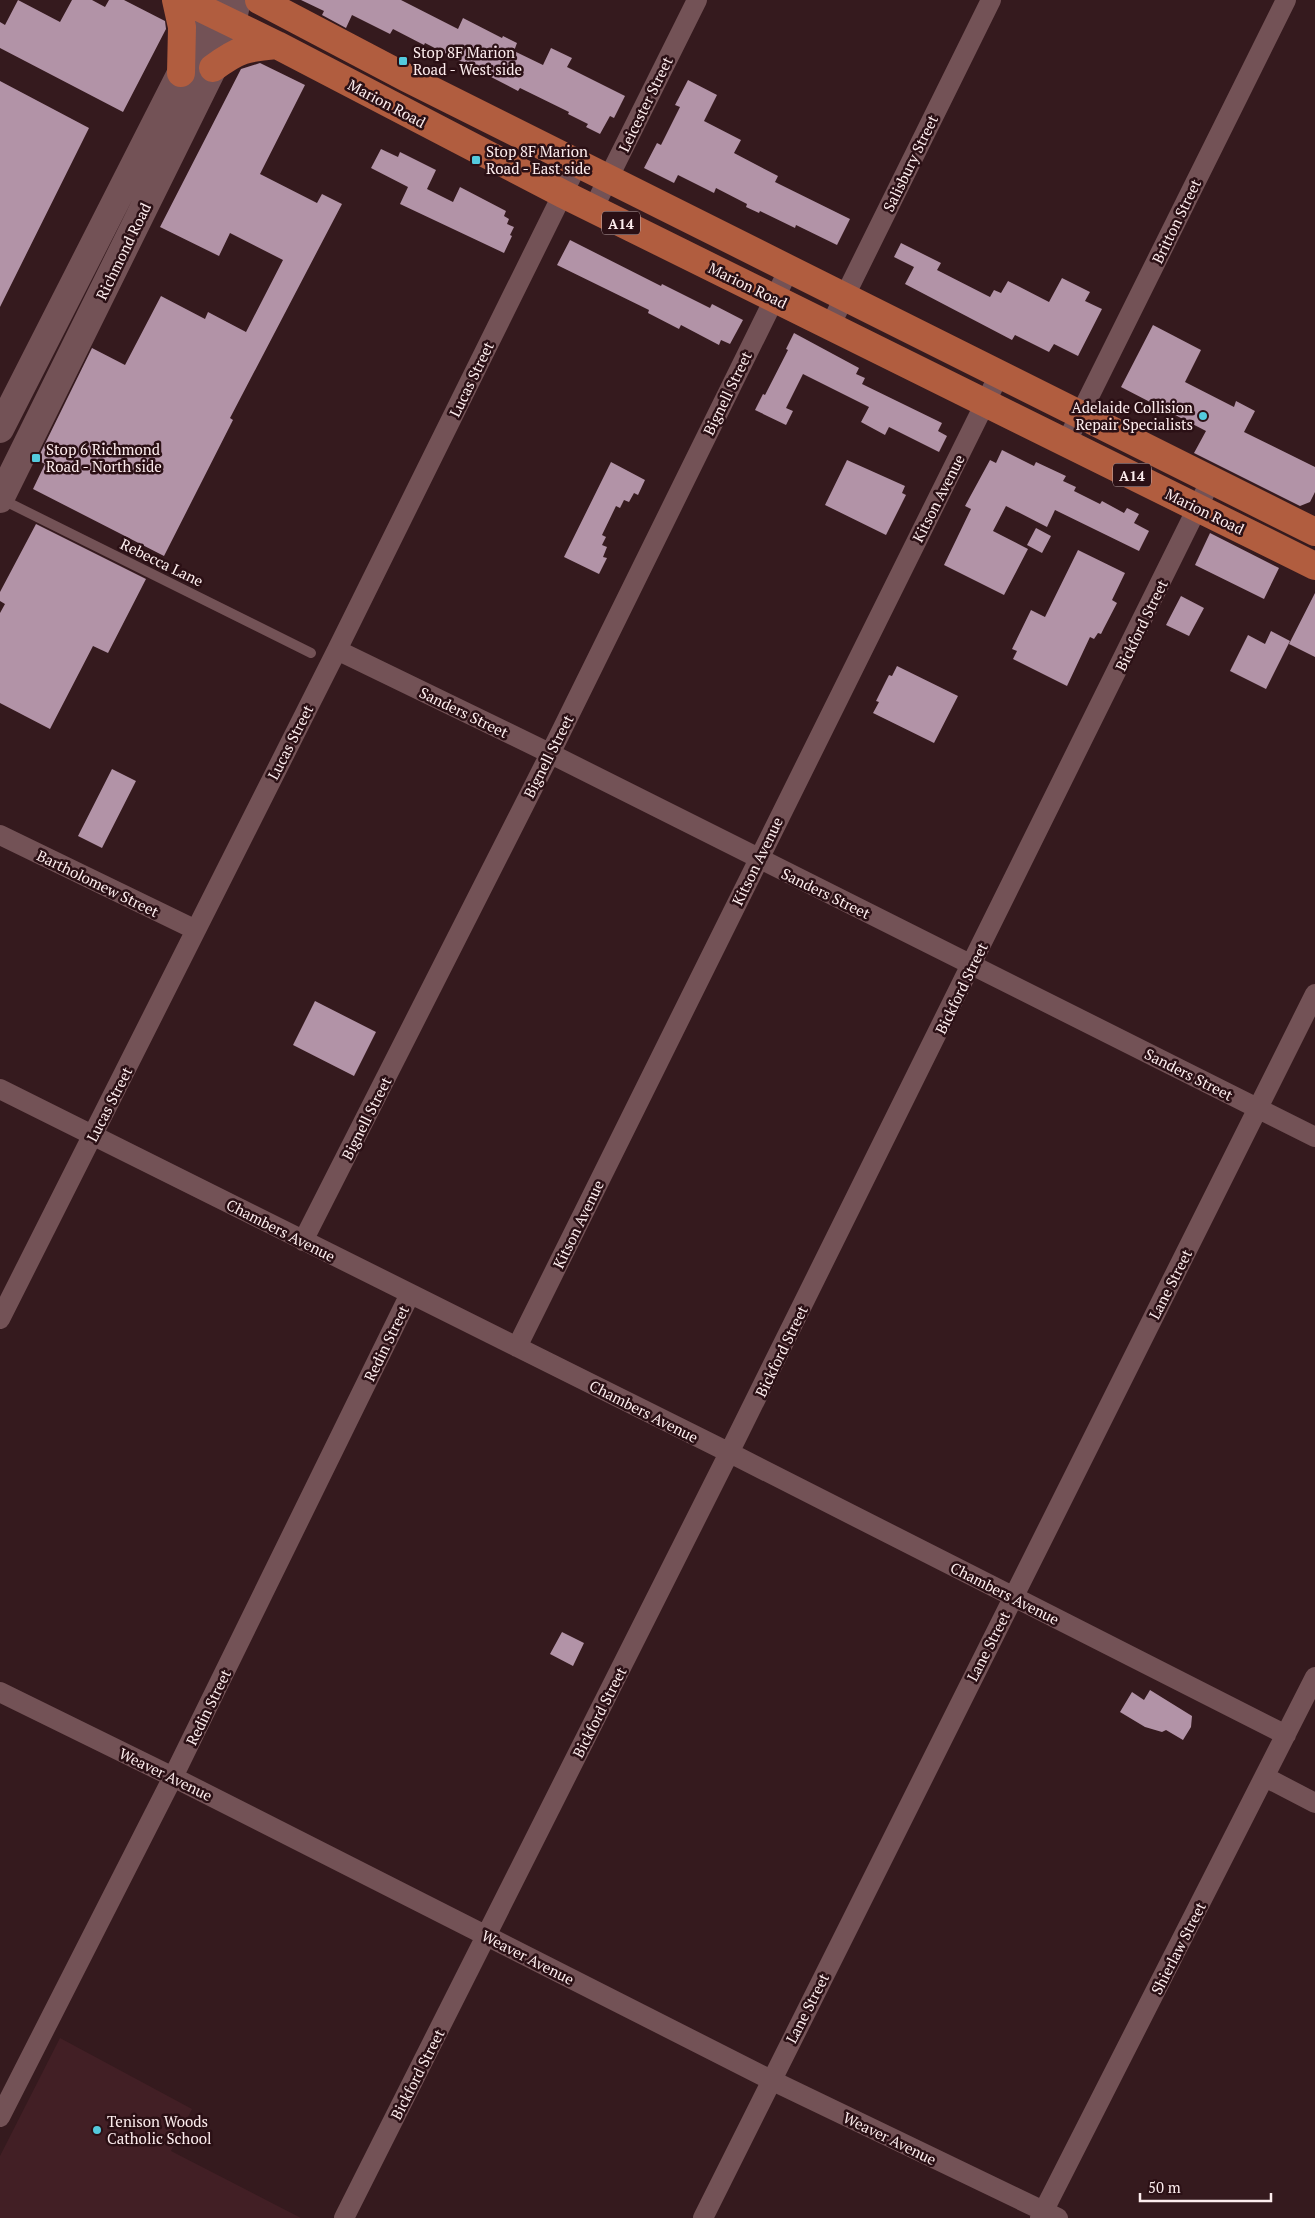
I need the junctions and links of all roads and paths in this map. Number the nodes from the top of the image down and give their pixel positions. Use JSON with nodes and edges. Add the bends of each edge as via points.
{"nodes":[{"id":1,"x":176,"y":0,"type":"edge"},
{"id":2,"x":184,"y":0,"type":"edge"},
{"id":3,"x":258,"y":0,"type":"edge"},
{"id":4,"x":697,"y":0,"type":"edge"},
{"id":5,"x":991,"y":0,"type":"edge"},
{"id":6,"x":1286,"y":0,"type":"edge"},
{"id":7,"x":228,"y":9,"type":"edge"},
{"id":8,"x":277,"y":45,"type":"junction"},
{"id":9,"x":214,"y":68,"type":"junction"},
{"id":10,"x":181,"y":72,"type":"junction"},
{"id":11,"x":578,"y":163,"type":"junction"},
{"id":12,"x":609,"y":178,"type":"junction"},
{"id":13,"x":563,"y":194,"type":"junction"},
{"id":14,"x":593,"y":209,"type":"junction"},
{"id":15,"x":789,"y":269,"type":"junction"},
{"id":16,"x":844,"y":296,"type":"junction"},
{"id":17,"x":774,"y":298,"type":"junction"},
{"id":18,"x":830,"y":326,"type":"junction"},
{"id":19,"x":999,"y":374,"type":"junction"},
{"id":20,"x":985,"y":403,"type":"junction"},
{"id":21,"x":1079,"y":415,"type":"junction"},
{"id":22,"x":0,"y":429,"type":"edge"},
{"id":23,"x":1066,"y":442,"type":"junction"},
{"id":24,"x":1211,"y":480,"type":"junction"},
{"id":25,"x":0,"y":499,"type":"edge"},
{"id":26,"x":1198,"y":508,"type":"junction"},
{"id":27,"x":1315,"y":532,"type":"edge"},
{"id":28,"x":1311,"y":555,"type":"edge"},
{"id":29,"x":337,"y":650,"type":"junction"},
{"id":30,"x":311,"y":653,"type":"dead end"},
{"id":31,"x":550,"y":754,"type":"junction"},
{"id":32,"x":0,"y":835,"type":"edge"},
{"id":33,"x":758,"y":859,"type":"junction"},
{"id":34,"x":196,"y":930,"type":"junction"},
{"id":35,"x":972,"y":965,"type":"junction"},
{"id":36,"x":1315,"y":994,"type":"edge"},
{"id":37,"x":0,"y":1089,"type":"edge"},
{"id":38,"x":1259,"y":1109,"type":"junction"},
{"id":39,"x":94,"y":1136,"type":"junction"},
{"id":40,"x":1315,"y":1136,"type":"edge"},
{"id":41,"x":303,"y":1241,"type":"junction"},
{"id":42,"x":410,"y":1294,"type":"junction"},
{"id":43,"x":0,"y":1319,"type":"edge"},
{"id":44,"x":517,"y":1347,"type":"junction"},
{"id":45,"x":729,"y":1453,"type":"junction"},
{"id":46,"x":1013,"y":1597,"type":"junction"},
{"id":47,"x":1315,"y":1677,"type":"edge"},
{"id":48,"x":0,"y":1692,"type":"edge"},
{"id":49,"x":1286,"y":1735,"type":"junction"},
{"id":50,"x":173,"y":1777,"type":"junction"},
{"id":51,"x":1265,"y":1777,"type":"junction"},
{"id":52,"x":1315,"y":1803,"type":"edge"},
{"id":53,"x":487,"y":1936,"type":"junction"},
{"id":54,"x":771,"y":2080,"type":"junction"},
{"id":55,"x":0,"y":2117,"type":"edge"},
{"id":56,"x":1047,"y":2216,"type":"edge"},
{"id":57,"x":344,"y":2218,"type":"edge"},
{"id":58,"x":703,"y":2218,"type":"edge"}],
"edges":[{"from":1,"to":10,"type":"main road","via":[[182,27]]},
{"from":2,"to":7,"type":"main road","name":"Marion Road","number":"A14"},
{"from":3,"to":11,"type":"main road","name":"Marion Road","number":"A14"},
{"from":4,"to":12,"type":"street","name":"Leicester Street"},
{"from":5,"to":16,"type":"street","name":"Salisbury Street"},
{"from":6,"to":21,"type":"street","name":"Britton Street"},
{"from":7,"to":8,"type":"main road","name":"Marion Road","number":"A14"},
{"from":7,"to":9,"type":"main road","name":"Richmond Road"},
{"from":7,"to":10,"type":"main road","name":"Richmond Road"},
{"from":8,"to":9,"type":"main road","via":[[233,53]]},
{"from":8,"to":13,"type":"main road","name":"Marion Road","number":"A14"},
{"from":9,"to":25,"type":"main road","name":"Richmond Road"},
{"from":10,"to":22,"type":"main road","name":"Richmond Road"},
{"from":11,"to":12,"type":"main road","name":"Marion Road","number":"A14"},
{"from":11,"to":13,"type":"street","name":"Lucas Street"},
{"from":12,"to":14,"type":"street","name":"Leicester Street"},
{"from":12,"to":15,"type":"main road","name":"Marion Road","number":"A14"},
{"from":13,"to":14,"type":"main road","name":"Marion Road","number":"A14"},
{"from":13,"to":29,"type":"street","name":"Lucas Street"},
{"from":14,"to":17,"type":"main road","name":"Marion Road","number":"A14"},
{"from":15,"to":16,"type":"main road","name":"Marion Road","number":"A14"},
{"from":15,"to":17,"type":"street","name":"Bignell Street"},
{"from":16,"to":18,"type":"street","name":"Salisbury Street"},
{"from":16,"to":19,"type":"main road","name":"Marion Road","number":"A14"},
{"from":17,"to":18,"type":"main road","name":"Marion Road","number":"A14"},
{"from":17,"to":31,"type":"street","name":"Bignell Street"},
{"from":18,"to":20,"type":"main road","name":"Marion Road","number":"A14"},
{"from":19,"to":20,"type":"street","name":"Kitson Avenue"},
{"from":19,"to":21,"type":"main road","name":"Marion Road","number":"A14"},
{"from":20,"to":23,"type":"main road","name":"Marion Road","number":"A14"},
{"from":20,"to":33,"type":"street","name":"Kitson Avenue"},
{"from":21,"to":23,"type":"street","name":"Britton Street"},
{"from":21,"to":24,"type":"main road","name":"Marion Road","number":"A14"},
{"from":23,"to":26,"type":"main road","name":"Marion Road","number":"A14"},
{"from":24,"to":26,"type":"street","name":"Bickford Street"},
{"from":24,"to":27,"type":"main road","name":"Marion Road","number":"A14"},
{"from":25,"to":30,"type":"lane","name":"Rebecca Lane"},
{"from":26,"to":28,"type":"main road","name":"Marion Road","number":"A14"},
{"from":26,"to":35,"type":"street","name":"Bickford Street"},
{"from":29,"to":31,"type":"street","name":"Sanders Street"},
{"from":29,"to":34,"type":"street","name":"Lucas Street"},
{"from":31,"to":33,"type":"street","name":"Sanders Street"},
{"from":31,"to":41,"type":"street","name":"Bignell Street"},
{"from":32,"to":34,"type":"street","name":"Bartholomew Street"},
{"from":33,"to":35,"type":"street","name":"Sanders Street"},
{"from":33,"to":44,"type":"street","name":"Kitson Avenue"},
{"from":34,"to":39,"type":"street","name":"Lucas Street"},
{"from":35,"to":38,"type":"street","name":"Sanders Street"},
{"from":35,"to":45,"type":"street","name":"Bickford Street"},
{"from":36,"to":38,"type":"street","name":"Lane Street"},
{"from":37,"to":39,"type":"street","name":"Chambers Avenue"},
{"from":38,"to":40,"type":"street","name":"Sanders Street"},
{"from":38,"to":46,"type":"street","name":"Lane Street"},
{"from":39,"to":41,"type":"street","name":"Chambers Avenue"},
{"from":39,"to":43,"type":"street","name":"Lucas Street"},
{"from":41,"to":42,"type":"street","name":"Chambers Avenue"},
{"from":42,"to":44,"type":"street","name":"Chambers Avenue"},
{"from":42,"to":50,"type":"street","name":"Redin Street"},
{"from":44,"to":45,"type":"street","name":"Chambers Avenue"},
{"from":45,"to":46,"type":"street","name":"Chambers Avenue"},
{"from":45,"to":53,"type":"street","name":"Bickford Street"},
{"from":46,"to":49,"type":"street","name":"Chambers Avenue"},
{"from":46,"to":54,"type":"street","name":"Lane Street"},
{"from":47,"to":49,"type":"street","name":"Shierlaw Street"},
{"from":48,"to":50,"type":"street","name":"Weaver Avenue"},
{"from":49,"to":51,"type":"street","name":"Shierlaw Street"},
{"from":50,"to":53,"type":"street","name":"Weaver Avenue"},
{"from":50,"to":55,"type":"street","name":"Redin Street"},
{"from":51,"to":52,"type":"street"},
{"from":51,"to":56,"type":"street","name":"Shierlaw Street"},
{"from":53,"to":54,"type":"street","name":"Weaver Avenue"},
{"from":53,"to":57,"type":"street","name":"Bickford Street"},
{"from":54,"to":56,"type":"street","name":"Weaver Avenue"},
{"from":54,"to":58,"type":"street","name":"Lane Street"}]}
